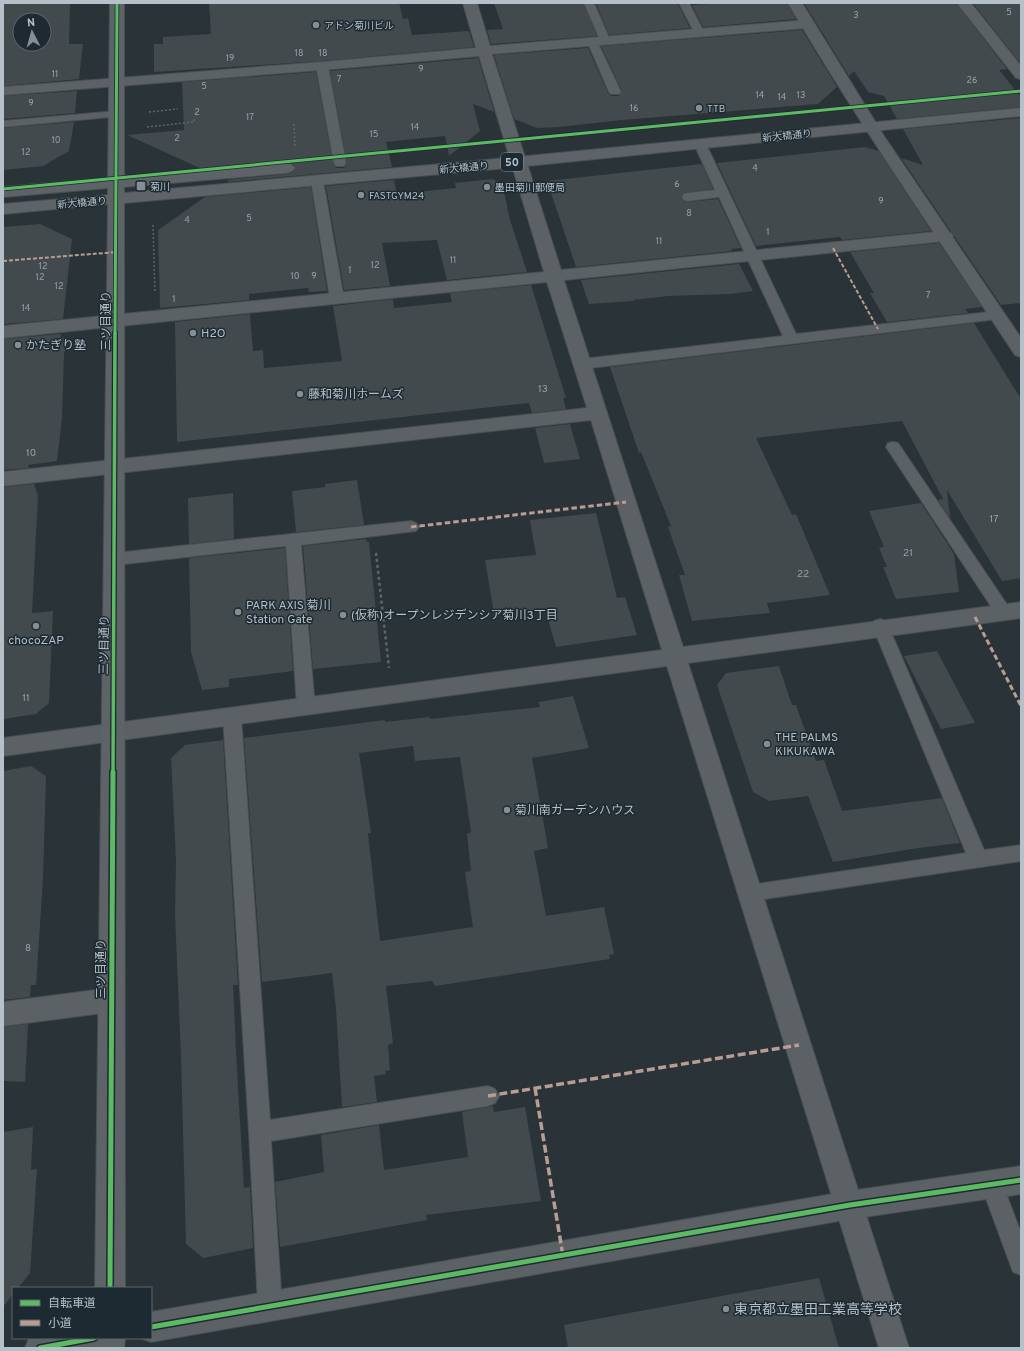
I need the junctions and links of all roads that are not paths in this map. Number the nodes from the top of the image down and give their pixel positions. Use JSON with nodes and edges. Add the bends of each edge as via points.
{"nodes":[{"id":1,"x":117,"y":3,"type":"edge"},
{"id":2,"x":470,"y":3,"type":"edge"},
{"id":3,"x":589,"y":3,"type":"edge"},
{"id":4,"x":684,"y":3,"type":"edge"},
{"id":5,"x":794,"y":3,"type":"edge"},
{"id":6,"x":964,"y":3,"type":"edge"},
{"id":7,"x":807,"y":24,"type":"junction"},
{"id":8,"x":699,"y":32,"type":"junction"},
{"id":9,"x":598,"y":41,"type":"junction"},
{"id":10,"x":485,"y":51,"type":"junction"},
{"id":11,"x":322,"y":66,"type":"junction"},
{"id":12,"x":1021,"y":75,"type":"edge"},
{"id":13,"x":117,"y":82,"type":"junction"},
{"id":14,"x":3,"y":92,"type":"edge"},
{"id":15,"x":615,"y":92,"type":"dead end"},
{"id":16,"x":1021,"y":97,"type":"edge"},
{"id":17,"x":1021,"y":112,"type":"edge"},
{"id":18,"x":861,"y":113,"type":"junction"},
{"id":19,"x":117,"y":114,"type":"junction"},
{"id":20,"x":3,"y":124,"type":"edge"},
{"id":21,"x":871,"y":127,"type":"junction"},
{"id":22,"x":700,"y":144,"type":"junction"},
{"id":23,"x":515,"y":154,"type":"junction"},
{"id":24,"x":340,"y":163,"type":"junction"},
{"id":25,"x":317,"y":180,"type":"junction"},
{"id":26,"x":117,"y":191,"type":"junction"},
{"id":27,"x":3,"y":192,"type":"edge"},
{"id":28,"x":723,"y":193,"type":"junction"},
{"id":29,"x":688,"y":197,"type":"dead end"},
{"id":30,"x":3,"y":209,"type":"edge"},
{"id":31,"x":945,"y":236,"type":"junction"},
{"id":32,"x":752,"y":256,"type":"junction"},
{"id":33,"x":554,"y":276,"type":"junction"},
{"id":34,"x":337,"y":298,"type":"junction"},
{"id":35,"x":998,"y":316,"type":"junction"},
{"id":36,"x":116,"y":321,"type":"junction"},
{"id":37,"x":3,"y":332,"type":"edge"},
{"id":38,"x":791,"y":339,"type":"junction"},
{"id":39,"x":1021,"y":351,"type":"edge"},
{"id":40,"x":582,"y":364,"type":"junction"},
{"id":41,"x":598,"y":413,"type":"junction"},
{"id":42,"x":893,"y":447,"type":"dead end"},
{"id":43,"x":116,"y":466,"type":"junction"},
{"id":44,"x":3,"y":479,"type":"edge"},
{"id":45,"x":411,"y":527,"type":"dead end"},
{"id":46,"x":293,"y":540,"type":"junction"},
{"id":47,"x":115,"y":559,"type":"junction"},
{"id":48,"x":1013,"y":612,"type":"edge"},
{"id":49,"x":881,"y":627,"type":"junction"},
{"id":50,"x":675,"y":657,"type":"junction"},
{"id":51,"x":306,"y":707,"type":"junction"},
{"id":52,"x":232,"y":716,"type":"junction"},
{"id":53,"x":113,"y":732,"type":"junction"},
{"id":54,"x":3,"y":747,"type":"edge"},
{"id":55,"x":1021,"y":853,"type":"edge"},
{"id":56,"x":978,"y":859,"type":"junction"},
{"id":57,"x":751,"y":893,"type":"junction"},
{"id":58,"x":111,"y":1000,"type":"junction"},
{"id":59,"x":3,"y":1014,"type":"edge"},
{"id":60,"x":488,"y":1096,"type":"dead end"},
{"id":61,"x":260,"y":1132,"type":"junction"},
{"id":62,"x":1021,"y":1180,"type":"edge"},
{"id":63,"x":992,"y":1185,"type":"junction"},
{"id":64,"x":850,"y":1205,"type":"junction"},
{"id":65,"x":1021,"y":1264,"type":"edge"},
{"id":66,"x":110,"y":1287,"type":"edge"},
{"id":67,"x":270,"y":1306,"type":"junction"},
{"id":68,"x":152,"y":1327,"type":"edge"},
{"id":69,"x":89,"y":1339,"type":"edge"},
{"id":70,"x":40,"y":1348,"type":"edge"},
{"id":71,"x":894,"y":1348,"type":"edge"}],
"edges":[{"from":1,"to":13,"type":"main road","name":"三ツ目通り"},
{"from":2,"to":10,"type":"street"},
{"from":3,"to":9,"type":"lane"},
{"from":4,"to":8,"type":"lane"},
{"from":5,"to":7,"type":"street"},
{"from":6,"to":12,"type":"street"},
{"from":7,"to":8,"type":"street"},
{"from":7,"to":18,"type":"street"},
{"from":8,"to":9,"type":"street"},
{"from":9,"to":10,"type":"street"},
{"from":9,"to":15,"type":"lane"},
{"from":10,"to":11,"type":"street"},
{"from":10,"to":23,"type":"street"},
{"from":11,"to":13,"type":"street"},
{"from":11,"to":24,"type":"lane"},
{"from":13,"to":14,"type":"street"},
{"from":13,"to":19,"type":"main road","name":"三ツ目通り"},
{"from":16,"to":18,"type":"main road","name":"新大橋通り","number":"50"},
{"from":17,"to":21,"type":"main road","name":"新大橋通り","number":"50"},
{"from":18,"to":21,"type":"street"},
{"from":18,"to":23,"type":"main road","name":"新大橋通り","number":"50"},
{"from":19,"to":20,"type":"lane"},
{"from":19,"to":26,"type":"main road","name":"三ツ目通り"},
{"from":21,"to":22,"type":"main road","name":"新大橋通り","number":"50"},
{"from":21,"to":31,"type":"street"},
{"from":22,"to":23,"type":"main road","name":"新大橋通り","number":"50"},
{"from":22,"to":28,"type":"lane"},
{"from":23,"to":24,"type":"main road","name":"新大橋通り","number":"50"},
{"from":23,"to":25,"type":"main road","name":"新大橋通り","number":"50"},
{"from":23,"to":33,"type":"street"},
{"from":24,"to":26,"type":"main road","name":"新大橋通り","number":"50"},
{"from":25,"to":26,"type":"main road","name":"新大橋通り","number":"50"},
{"from":25,"to":34,"type":"lane"},
{"from":26,"to":27,"type":"main road","name":"新大橋通り","number":"50"},
{"from":26,"to":30,"type":"main road","name":"新大橋通り","number":"50"},
{"from":26,"to":36,"type":"main road","name":"三ツ目通り"},
{"from":28,"to":29,"type":"lane"},
{"from":28,"to":32,"type":"lane"},
{"from":31,"to":32,"type":"street"},
{"from":31,"to":35,"type":"street"},
{"from":32,"to":33,"type":"street"},
{"from":32,"to":38,"type":"lane"},
{"from":33,"to":34,"type":"street"},
{"from":33,"to":40,"type":"street"},
{"from":34,"to":36,"type":"street"},
{"from":35,"to":38,"type":"lane"},
{"from":35,"to":39,"type":"street"},
{"from":36,"to":37,"type":"street"},
{"from":36,"to":43,"type":"main road","name":"三ツ目通り"},
{"from":38,"to":40,"type":"lane"},
{"from":40,"to":41,"type":"street"},
{"from":41,"to":43,"type":"street"},
{"from":41,"to":50,"type":"street"},
{"from":42,"to":48,"type":"lane"},
{"from":43,"to":44,"type":"street"},
{"from":43,"to":47,"type":"main road","name":"三ツ目通り"},
{"from":45,"to":46,"type":"lane"},
{"from":46,"to":47,"type":"lane"},
{"from":46,"to":51,"type":"lane"},
{"from":47,"to":53,"type":"main road","name":"三ツ目通り"},
{"from":48,"to":49,"type":"street"},
{"from":49,"to":50,"type":"street"},
{"from":49,"to":56,"type":"lane"},
{"from":50,"to":51,"type":"street"},
{"from":50,"to":57,"type":"street"},
{"from":51,"to":52,"type":"street"},
{"from":52,"to":53,"type":"street"},
{"from":52,"to":61,"type":"lane"},
{"from":53,"to":54,"type":"street"},
{"from":53,"to":58,"type":"main road","name":"三ツ目通り"},
{"from":55,"to":56,"type":"lane"},
{"from":56,"to":57,"type":"lane"},
{"from":57,"to":64,"type":"street"},
{"from":58,"to":59,"type":"street"},
{"from":58,"to":66,"type":"main road","name":"三ツ目通り"},
{"from":60,"to":61,"type":"lane"},
{"from":61,"to":67,"type":"lane"},
{"from":62,"to":63,"type":"street"},
{"from":63,"to":64,"type":"street"},
{"from":63,"to":65,"type":"lane"},
{"from":64,"to":67,"type":"street"},
{"from":64,"to":71,"type":"street"},
{"from":67,"to":68,"type":"street"},
{"from":69,"to":70,"type":"street"}]}
